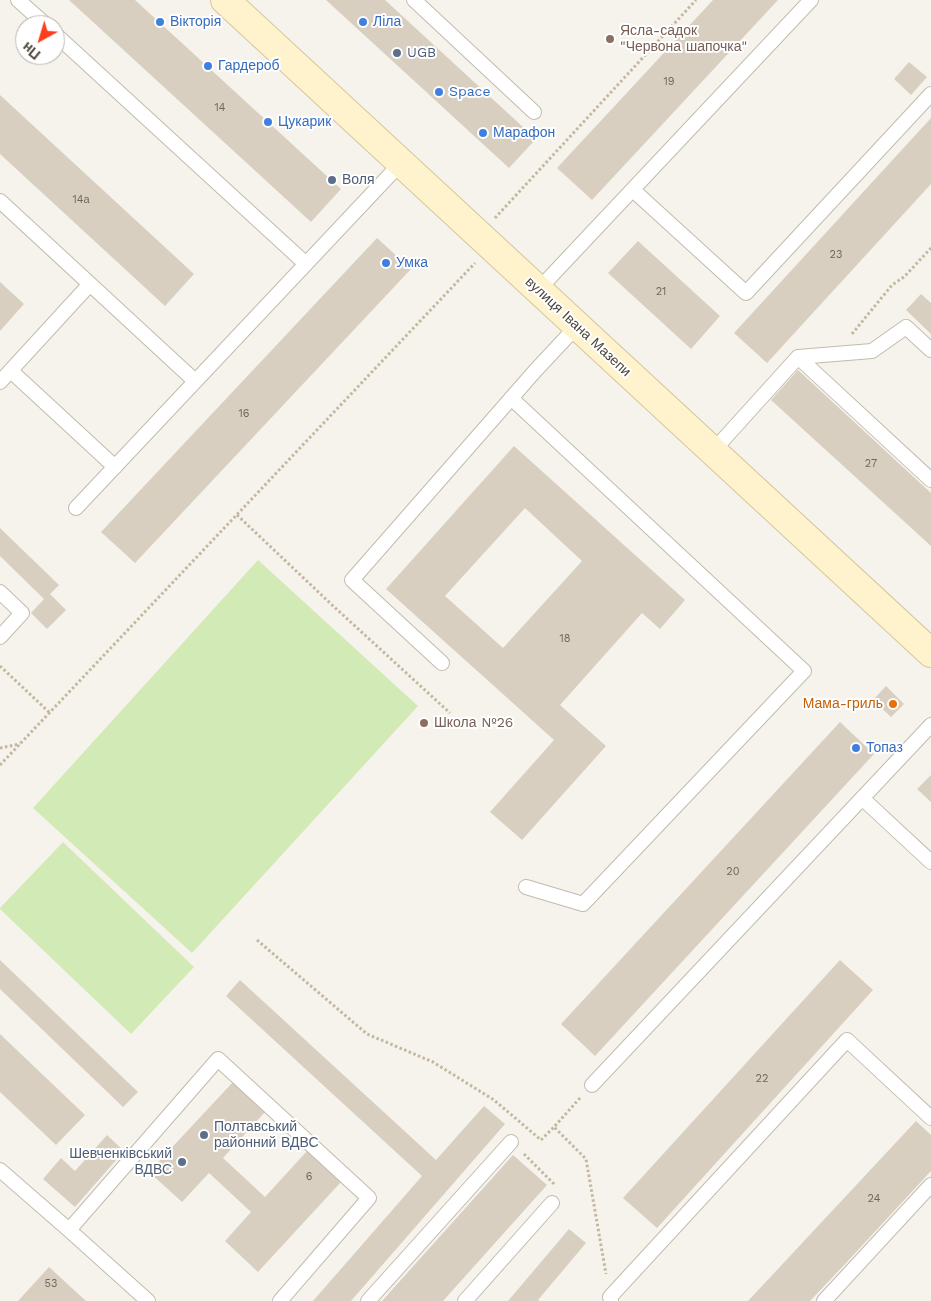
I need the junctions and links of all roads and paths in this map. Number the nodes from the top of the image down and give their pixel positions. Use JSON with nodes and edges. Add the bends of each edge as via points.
{"nodes":[{"id":1,"x":18,"y":0,"type":"edge"},
{"id":2,"x":225,"y":0,"type":"edge"},
{"id":3,"x":414,"y":0,"type":"edge"},
{"id":4,"x":696,"y":0,"type":"edge"},
{"id":5,"x":811,"y":0,"type":"edge"},
{"id":6,"x":35,"y":15,"type":"edge"},
{"id":7,"x":65,"y":43,"type":"edge"},
{"id":8,"x":931,"y":94,"type":"edge"},
{"id":9,"x":534,"y":112,"type":"dead end"},
{"id":10,"x":401,"y":163,"type":"junction"},
{"id":11,"x":633,"y":190,"type":"junction"},
{"id":12,"x":0,"y":201,"type":"edge"},
{"id":13,"x":486,"y":241,"type":"junction"},
{"id":14,"x":931,"y":248,"type":"edge"},
{"id":15,"x":306,"y":264,"type":"junction"},
{"id":16,"x":90,"y":284,"type":"junction"},
{"id":17,"x":538,"y":290,"type":"junction"},
{"id":18,"x":577,"y":326,"type":"junction"},
{"id":19,"x":931,"y":350,"type":"edge"},
{"id":20,"x":835,"y":354,"type":"junction"},
{"id":21,"x":798,"y":357,"type":"junction"},
{"id":22,"x":11,"y":371,"type":"junction"},
{"id":23,"x":195,"y":381,"type":"junction"},
{"id":24,"x":0,"y":382,"type":"edge"},
{"id":25,"x":512,"y":398,"type":"junction"},
{"id":26,"x":713,"y":451,"type":"junction"},
{"id":27,"x":115,"y":467,"type":"junction"},
{"id":28,"x":931,"y":480,"type":"edge"},
{"id":29,"x":76,"y":508,"type":"dead end"},
{"id":30,"x":237,"y":515,"type":"junction"},
{"id":31,"x":0,"y":592,"type":"edge"},
{"id":32,"x":0,"y":637,"type":"edge"},
{"id":33,"x":931,"y":653,"type":"edge"},
{"id":34,"x":442,"y":663,"type":"dead end"},
{"id":35,"x":0,"y":666,"type":"edge"},
{"id":36,"x":50,"y":713,"type":"junction"},
{"id":37,"x":450,"y":713,"type":"dead end"},
{"id":38,"x":931,"y":725,"type":"edge"},
{"id":39,"x":20,"y":744,"type":"junction"},
{"id":40,"x":0,"y":748,"type":"edge"},
{"id":41,"x":0,"y":765,"type":"edge"},
{"id":42,"x":862,"y":798,"type":"junction"},
{"id":43,"x":931,"y":862,"type":"edge"},
{"id":44,"x":526,"y":887,"type":"dead end"},
{"id":45,"x":257,"y":940,"type":"dead end"},
{"id":46,"x":592,"y":1085,"type":"joint"},
{"id":47,"x":931,"y":1118,"type":"edge"},
{"id":48,"x":525,"y":1127,"type":"junction"},
{"id":49,"x":554,"y":1127,"type":"junction"},
{"id":50,"x":511,"y":1142,"type":"junction"},
{"id":51,"x":3,"y":1179,"type":"edge"},
{"id":52,"x":931,"y":1185,"type":"edge"},
{"id":53,"x":552,"y":1203,"type":"joint"},
{"id":54,"x":69,"y":1230,"type":"junction"},
{"id":55,"x":138,"y":1298,"type":"edge"},
{"id":56,"x":611,"y":1299,"type":"edge"},
{"id":57,"x":280,"y":1301,"type":"edge"},
{"id":58,"x":368,"y":1301,"type":"edge"},
{"id":59,"x":465,"y":1301,"type":"edge"},
{"id":60,"x":824,"y":1301,"type":"edge"}],
"edges":[{"from":1,"to":6,"type":"lane"},
{"from":2,"to":10,"type":"main road","name":"вулиця Івана Мазепи"},
{"from":3,"to":9,"type":"lane"},
{"from":4,"to":13,"type":"path"},
{"from":5,"to":11,"type":"lane"},
{"from":7,"to":15,"type":"lane"},
{"from":8,"to":11,"type":"lane","via":[[746,293]]},
{"from":10,"to":13,"type":"main road","name":"вулиця Івана Мазепи"},
{"from":10,"to":15,"type":"lane"},
{"from":11,"to":17,"type":"lane"},
{"from":12,"to":16,"type":"lane"},
{"from":13,"to":17,"type":"main road","name":"вулиця Івана Мазепи"},
{"from":13,"to":30,"type":"path"},
{"from":14,"to":20,"type":"path","via":[[892,285]]},
{"from":15,"to":23,"type":"lane"},
{"from":16,"to":22,"type":"lane"},
{"from":16,"to":23,"type":"lane"},
{"from":17,"to":18,"type":"main road","name":"вулиця Івана Мазепи"},
{"from":18,"to":25,"type":"lane"},
{"from":18,"to":26,"type":"main road","name":"вулиця Івана Мазепи"},
{"from":19,"to":20,"type":"lane","via":[[906,327],[872,351]]},
{"from":20,"to":21,"type":"lane"},
{"from":21,"to":26,"type":"lane"},
{"from":21,"to":28,"type":"lane"},
{"from":22,"to":24,"type":"lane"},
{"from":22,"to":27,"type":"lane"},
{"from":23,"to":27,"type":"lane"},
{"from":25,"to":34,"type":"lane","via":[[352,580]]},
{"from":25,"to":44,"type":"lane","via":[[804,671],[583,904]]},
{"from":26,"to":33,"type":"main road","name":"вулиця Івана Мазепи"},
{"from":27,"to":29,"type":"lane"},
{"from":30,"to":36,"type":"path"},
{"from":30,"to":37,"type":"path"},
{"from":31,"to":32,"type":"lane","via":[[22,613]]},
{"from":35,"to":36,"type":"path"},
{"from":36,"to":39,"type":"path"},
{"from":38,"to":42,"type":"lane"},
{"from":39,"to":40,"type":"path"},
{"from":39,"to":41,"type":"path"},
{"from":42,"to":43,"type":"lane"},
{"from":42,"to":46,"type":"lane"},
{"from":45,"to":48,"type":"path","via":[[367,1034],[433,1062],[494,1100]]},
{"from":46,"to":49,"type":"path"},
{"from":47,"to":56,"type":"lane","via":[[847,1040]]},
{"from":48,"to":49,"type":"path","via":[[541,1140]]},
{"from":48,"to":50,"type":"path"},
{"from":49,"to":56,"type":"path","via":[[586,1159]]},
{"from":50,"to":53,"type":"path","via":[[558,1188]]},
{"from":50,"to":58,"type":"lane"},
{"from":51,"to":54,"type":"lane"},
{"from":52,"to":60,"type":"lane"},
{"from":53,"to":59,"type":"lane"},
{"from":54,"to":55,"type":"lane"},
{"from":54,"to":57,"type":"lane","via":[[218,1059],[369,1198]]}]}
